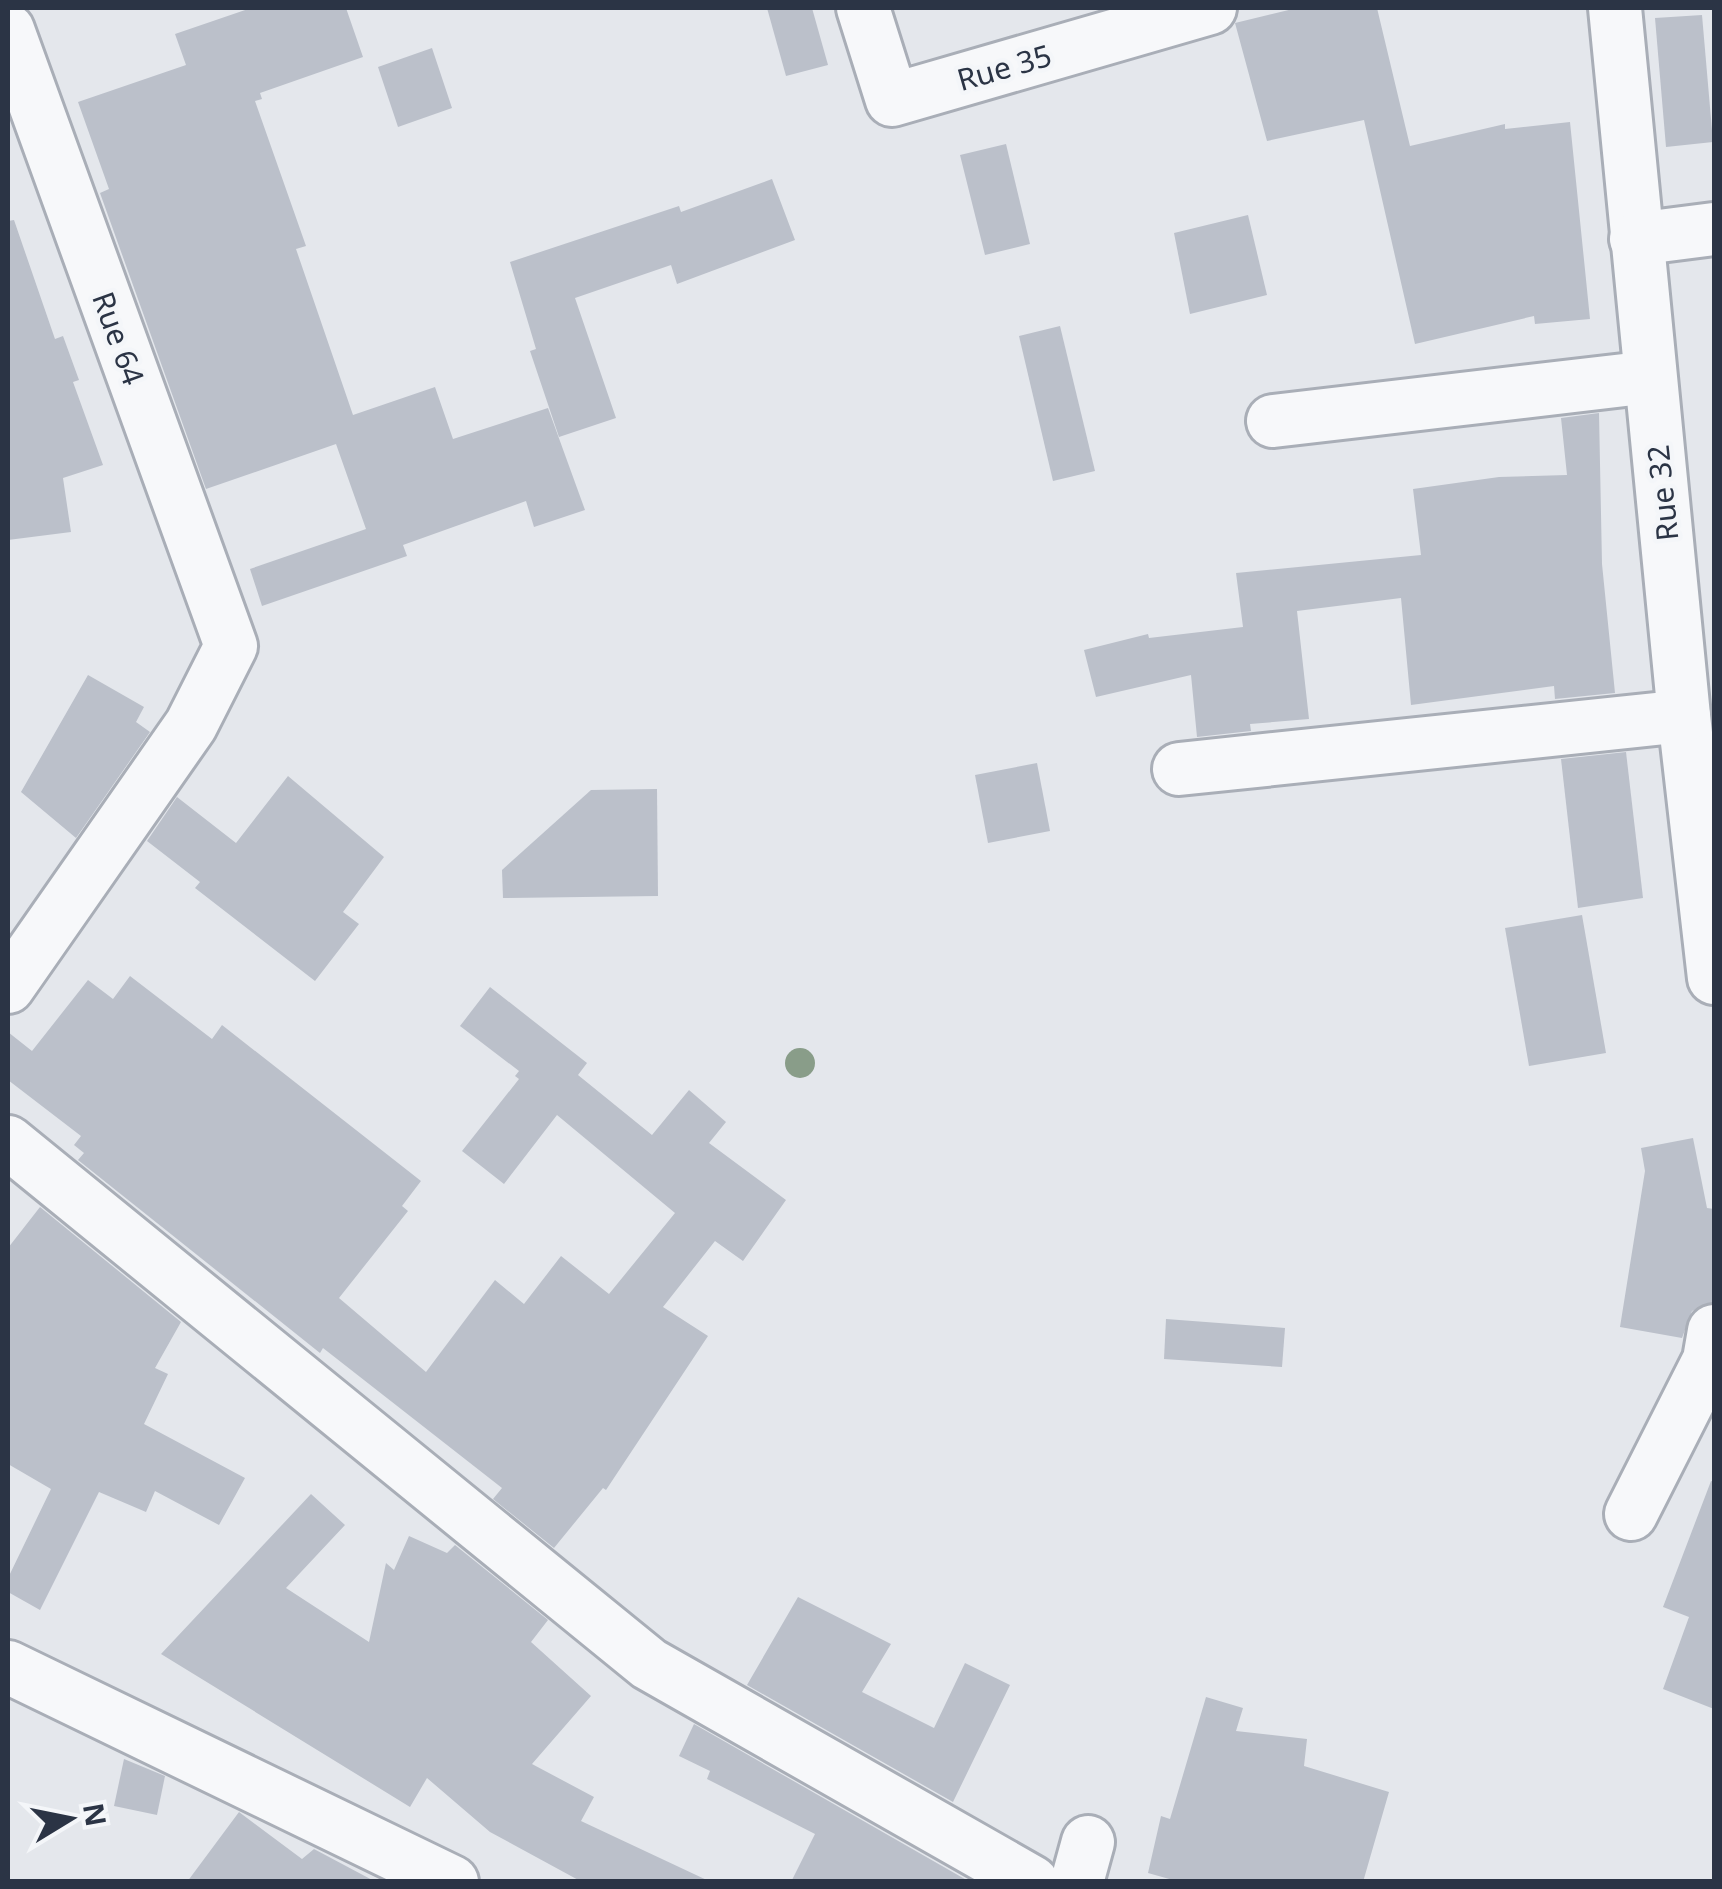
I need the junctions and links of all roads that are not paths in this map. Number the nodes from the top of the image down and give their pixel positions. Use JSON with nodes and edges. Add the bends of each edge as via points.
{"nodes":[{"id":1,"x":22,"y":8,"type":"edge"},
{"id":2,"x":863,"y":8,"type":"edge"},
{"id":3,"x":1210,"y":8,"type":"edge"},
{"id":4,"x":1615,"y":8,"type":"edge"},
{"id":5,"x":8,"y":12,"type":"edge"},
{"id":6,"x":8,"y":30,"type":"edge"},
{"id":7,"x":1714,"y":229,"type":"edge"},
{"id":8,"x":1636,"y":239,"type":"junction"},
{"id":9,"x":1650,"y":377,"type":"junction"},
{"id":10,"x":1273,"y":421,"type":"dead end"},
{"id":11,"x":1684,"y":716,"type":"junction"},
{"id":12,"x":1179,"y":770,"type":"dead end"},
{"id":13,"x":1714,"y":978,"type":"edge"},
{"id":14,"x":8,"y":987,"type":"edge"},
{"id":15,"x":8,"y":1142,"type":"edge"},
{"id":16,"x":1714,"y":1332,"type":"edge"},
{"id":17,"x":1631,"y":1514,"type":"dead end"},
{"id":18,"x":8,"y":1667,"type":"edge"},
{"id":19,"x":452,"y":1882,"type":"edge"},
{"id":20,"x":1032,"y":1882,"type":"edge"}],
"edges":[{"from":1,"to":5,"type":"street"},
{"from":2,"to":3,"type":"street","name":"Rue 35","via":[[892,100]]},
{"from":4,"to":8,"type":"street","name":"Rue 32"},
{"from":6,"to":14,"type":"street","name":"Rue 64","via":[[231,646],[191,725]]},
{"from":7,"to":8,"type":"street"},
{"from":8,"to":9,"type":"street","name":"Rue 32"},
{"from":9,"to":10,"type":"street"},
{"from":9,"to":11,"type":"street","name":"Rue 32"},
{"from":11,"to":12,"type":"street"},
{"from":11,"to":13,"type":"street","name":"Rue 32"},
{"from":15,"to":20,"type":"street","via":[[649,1664]]},
{"from":16,"to":17,"type":"street","via":[[1709,1360]]},
{"from":18,"to":19,"type":"street"}]}
